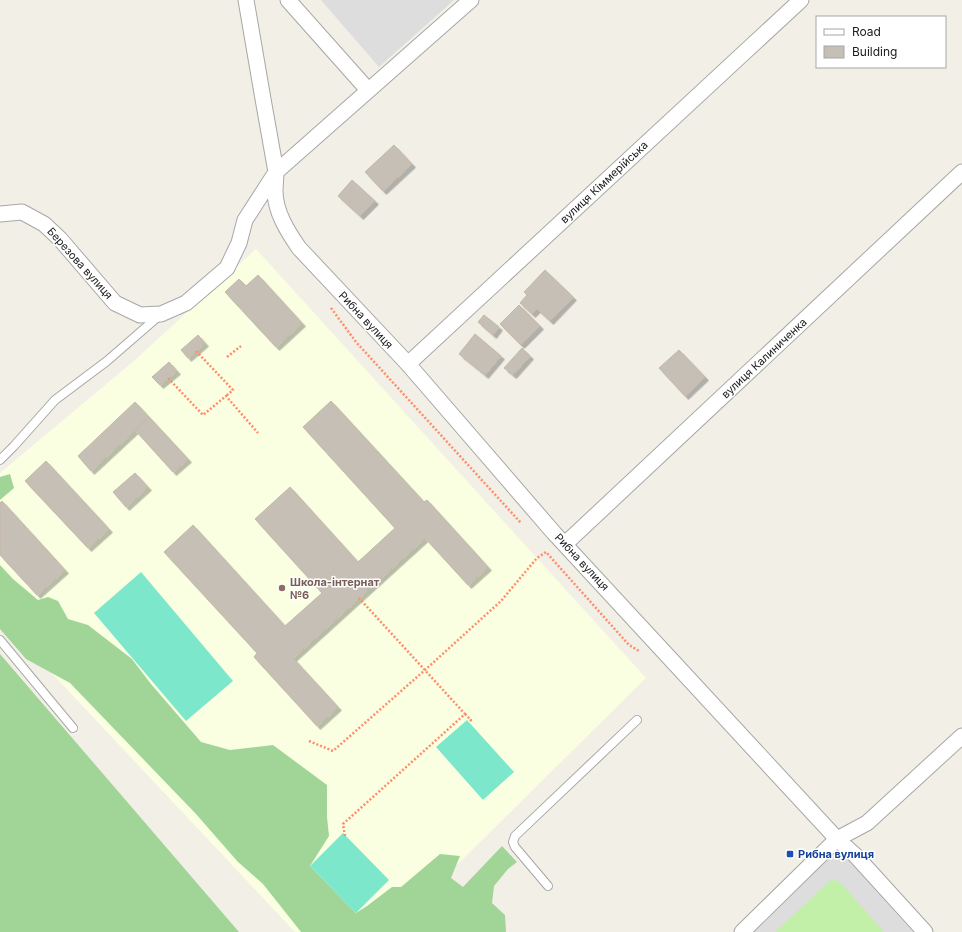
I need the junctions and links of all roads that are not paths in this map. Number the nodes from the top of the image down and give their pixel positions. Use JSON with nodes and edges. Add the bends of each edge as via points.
{"nodes":[{"id":1,"x":246,"y":0,"type":"edge"},
{"id":2,"x":288,"y":0,"type":"edge"},
{"id":3,"x":471,"y":0,"type":"edge"},
{"id":4,"x":801,"y":0,"type":"edge"},
{"id":5,"x":368,"y":90,"type":"junction"},
{"id":6,"x":276,"y":172,"type":"junction"},
{"id":7,"x":962,"y":172,"type":"edge"},
{"id":8,"x":0,"y":214,"type":"edge"},
{"id":9,"x":161,"y":314,"type":"junction"},
{"id":10,"x":408,"y":364,"type":"junction"},
{"id":11,"x":0,"y":460,"type":"edge"},
{"id":12,"x":565,"y":544,"type":"junction"},
{"id":13,"x":0,"y":640,"type":"edge"},
{"id":14,"x":637,"y":720,"type":"dead end"},
{"id":15,"x":73,"y":728,"type":"dead end"},
{"id":16,"x":962,"y":736,"type":"edge"},
{"id":17,"x":837,"y":839,"type":"junction"},
{"id":18,"x":548,"y":886,"type":"dead end"},
{"id":19,"x":742,"y":932,"type":"edge"},
{"id":20,"x":925,"y":932,"type":"edge"}],
"edges":[{"from":1,"to":6,"type":"street","name":"Рибна вулиця"},
{"from":2,"to":5,"type":"street"},
{"from":3,"to":5,"type":"street"},
{"from":4,"to":10,"type":"street","name":"вулиця Кіммерійська"},
{"from":5,"to":6,"type":"street"},
{"from":6,"to":9,"type":"street","name":"Березова вулиця","via":[[245,220],[239,243],[227,268],[186,303]]},
{"from":6,"to":10,"type":"street","name":"Рибна вулиця","via":[[275,192],[287,231]]},
{"from":7,"to":12,"type":"street","name":"вулиця Калиниченка"},
{"from":8,"to":9,"type":"street","name":"Березова вулиця","via":[[22,212],[44,224],[115,303],[140,315]]},
{"from":9,"to":11,"type":"lane","via":[[108,361],[55,400]]},
{"from":10,"to":12,"type":"street","name":"Рибна вулиця"},
{"from":12,"to":17,"type":"street","name":"Рибна вулиця"},
{"from":13,"to":15,"type":"lane"},
{"from":14,"to":18,"type":"lane","via":[[514,836],[515,848]]},
{"from":16,"to":17,"type":"street","via":[[867,823]]},
{"from":17,"to":19,"type":"street"},
{"from":17,"to":20,"type":"street","name":"Рибна вулиця","via":[[855,855]]}]}
